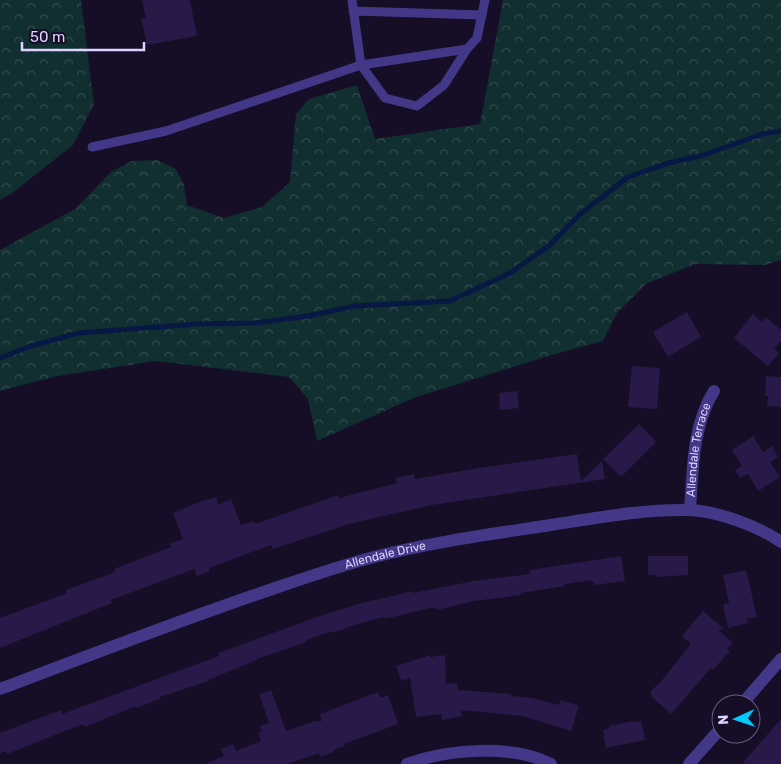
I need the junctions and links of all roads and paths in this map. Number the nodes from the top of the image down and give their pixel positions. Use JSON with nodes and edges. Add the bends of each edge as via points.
{"nodes":[{"id":1,"x":352,"y":0,"type":"edge"},
{"id":2,"x":485,"y":0,"type":"edge"},
{"id":3,"x":353,"y":11,"type":"junction"},
{"id":4,"x":482,"y":15,"type":"junction"},
{"id":5,"x":467,"y":49,"type":"junction"},
{"id":6,"x":361,"y":65,"type":"junction"},
{"id":7,"x":92,"y":147,"type":"dead end"},
{"id":8,"x":714,"y":391,"type":"dead end"},
{"id":9,"x":690,"y":510,"type":"junction"},
{"id":10,"x":781,"y":542,"type":"edge"},
{"id":11,"x":781,"y":659,"type":"edge"},
{"id":12,"x":0,"y":689,"type":"edge"},
{"id":13,"x":751,"y":694,"type":"edge"},
{"id":14,"x":711,"y":740,"type":"edge"},
{"id":15,"x":407,"y":764,"type":"edge"},
{"id":16,"x":551,"y":764,"type":"edge"},
{"id":17,"x":690,"y":764,"type":"edge"}],
"edges":[{"from":1,"to":3,"type":"lane"},
{"from":2,"to":4,"type":"lane"},
{"from":3,"to":4,"type":"lane"},
{"from":3,"to":6,"type":"lane"},
{"from":4,"to":5,"type":"lane","via":[[477,38]]},
{"from":5,"to":6,"type":"lane"},
{"from":5,"to":6,"type":"lane","via":[[444,86],[417,106],[385,98]]},
{"from":6,"to":7,"type":"lane","via":[[166,131]]},
{"from":8,"to":9,"type":"street","name":"Allendale Terrace","via":[[704,406],[700,421]]},
{"from":9,"to":10,"type":"street","name":"Allendale Drive","via":[[744,524]]},
{"from":9,"to":12,"type":"street","name":"Allendale Drive","via":[[616,515],[373,557],[171,624]]},
{"from":11,"to":13,"type":"street"},
{"from":14,"to":17,"type":"street"},
{"from":15,"to":16,"type":"street","via":[[488,751],[516,753]]}]}
